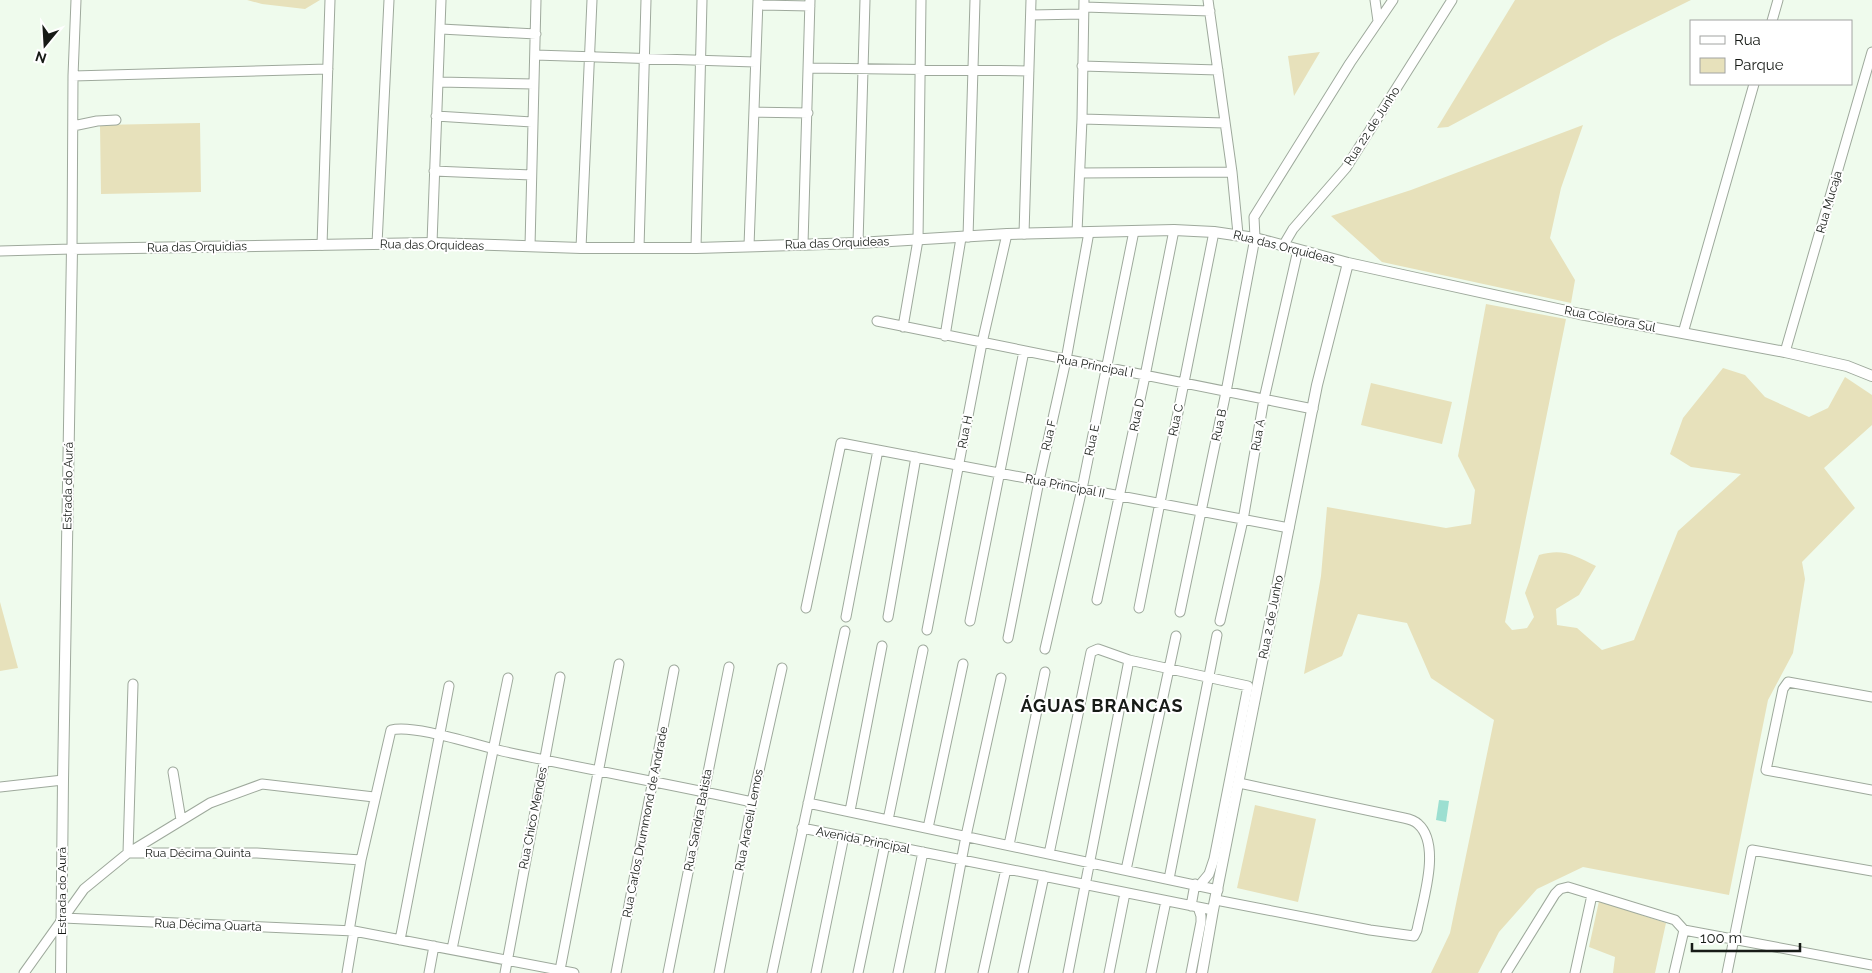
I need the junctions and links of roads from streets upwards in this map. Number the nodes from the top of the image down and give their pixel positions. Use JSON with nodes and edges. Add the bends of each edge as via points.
{"nodes":[{"id":1,"x":76,"y":0,"type":"edge"},
{"id":2,"x":330,"y":0,"type":"edge"},
{"id":3,"x":389,"y":0,"type":"edge"},
{"id":4,"x":441,"y":0,"type":"edge"},
{"id":5,"x":536,"y":0,"type":"edge"},
{"id":6,"x":592,"y":0,"type":"edge"},
{"id":7,"x":646,"y":0,"type":"edge"},
{"id":8,"x":702,"y":0,"type":"edge"},
{"id":9,"x":866,"y":0,"type":"edge"},
{"id":10,"x":921,"y":0,"type":"edge"},
{"id":11,"x":975,"y":0,"type":"edge"},
{"id":12,"x":1031,"y":0,"type":"edge"},
{"id":13,"x":1208,"y":0,"type":"edge"},
{"id":14,"x":1375,"y":0,"type":"edge"},
{"id":15,"x":1385,"y":0,"type":"edge"},
{"id":16,"x":1393,"y":0,"type":"edge"},
{"id":17,"x":1452,"y":0,"type":"edge"},
{"id":18,"x":1778,"y":0,"type":"edge"},
{"id":19,"x":758,"y":2,"type":"edge"},
{"id":20,"x":810,"y":3,"type":"edge"},
{"id":21,"x":1084,"y":7,"type":"edge"},
{"id":22,"x":1387,"y":10,"type":"junction"},
{"id":23,"x":1210,"y":11,"type":"junction"},
{"id":24,"x":1031,"y":15,"type":"junction"},
{"id":25,"x":1772,"y":20,"type":"edge"},
{"id":26,"x":1378,"y":21,"type":"junction"},
{"id":27,"x":441,"y":30,"type":"junction"},
{"id":28,"x":536,"y":34,"type":"junction"},
{"id":29,"x":1872,"y":52,"type":"edge"},
{"id":30,"x":535,"y":55,"type":"junction"},
{"id":31,"x":589,"y":57,"type":"junction"},
{"id":32,"x":645,"y":58,"type":"junction"},
{"id":33,"x":700,"y":61,"type":"junction"},
{"id":34,"x":755,"y":62,"type":"junction"},
{"id":35,"x":1082,"y":66,"type":"junction"},
{"id":36,"x":809,"y":68,"type":"junction"},
{"id":37,"x":328,"y":69,"type":"junction"},
{"id":38,"x":863,"y":69,"type":"junction"},
{"id":39,"x":920,"y":70,"type":"junction"},
{"id":40,"x":973,"y":70,"type":"junction"},
{"id":41,"x":1218,"y":70,"type":"junction"},
{"id":42,"x":1029,"y":71,"type":"junction"},
{"id":43,"x":73,"y":76,"type":"junction"},
{"id":44,"x":439,"y":82,"type":"junction"},
{"id":45,"x":534,"y":84,"type":"junction"},
{"id":46,"x":1754,"y":85,"type":"edge"},
{"id":47,"x":754,"y":112,"type":"junction"},
{"id":48,"x":808,"y":113,"type":"junction"},
{"id":49,"x":436,"y":116,"type":"junction"},
{"id":50,"x":1082,"y":119,"type":"junction"},
{"id":51,"x":116,"y":120,"type":"dead end"},
{"id":52,"x":532,"y":122,"type":"junction"},
{"id":53,"x":1225,"y":123,"type":"junction"},
{"id":54,"x":73,"y":126,"type":"junction"},
{"id":55,"x":434,"y":170,"type":"junction"},
{"id":56,"x":1232,"y":172,"type":"junction"},
{"id":57,"x":1080,"y":173,"type":"junction"},
{"id":58,"x":532,"y":175,"type":"junction"},
{"id":59,"x":1174,"y":230,"type":"junction"},
{"id":60,"x":1134,"y":231,"type":"junction"},
{"id":61,"x":1077,"y":232,"type":"junction"},
{"id":62,"x":1089,"y":232,"type":"junction"},
{"id":63,"x":1214,"y":232,"type":"junction"},
{"id":64,"x":1007,"y":234,"type":"junction"},
{"id":65,"x":1024,"y":234,"type":"junction"},
{"id":66,"x":1238,"y":234,"type":"junction"},
{"id":67,"x":965,"y":237,"type":"junction"},
{"id":68,"x":1255,"y":238,"type":"junction"},
{"id":69,"x":918,"y":240,"type":"junction"},
{"id":70,"x":432,"y":243,"type":"junction"},
{"id":71,"x":858,"y":243,"type":"junction"},
{"id":72,"x":377,"y":244,"type":"junction"},
{"id":73,"x":803,"y":244,"type":"junction"},
{"id":74,"x":322,"y":245,"type":"junction"},
{"id":75,"x":530,"y":246,"type":"junction"},
{"id":76,"x":749,"y":246,"type":"junction"},
{"id":77,"x":1283,"y":246,"type":"junction"},
{"id":78,"x":581,"y":248,"type":"junction"},
{"id":79,"x":639,"y":248,"type":"junction"},
{"id":80,"x":696,"y":248,"type":"junction"},
{"id":81,"x":72,"y":250,"type":"junction"},
{"id":82,"x":1298,"y":250,"type":"junction"},
{"id":83,"x":0,"y":251,"type":"edge"},
{"id":84,"x":1348,"y":262,"type":"junction"},
{"id":85,"x":877,"y":321,"type":"dead end"},
{"id":86,"x":903,"y":326,"type":"junction"},
{"id":87,"x":1683,"y":333,"type":"junction"},
{"id":88,"x":945,"y":336,"type":"junction"},
{"id":89,"x":982,"y":343,"type":"junction"},
{"id":90,"x":1024,"y":351,"type":"junction"},
{"id":91,"x":1785,"y":352,"type":"junction"},
{"id":92,"x":1066,"y":360,"type":"junction"},
{"id":93,"x":1107,"y":368,"type":"junction"},
{"id":94,"x":1146,"y":376,"type":"junction"},
{"id":95,"x":1872,"y":376,"type":"edge"},
{"id":96,"x":1183,"y":383,"type":"junction"},
{"id":97,"x":1226,"y":392,"type":"junction"},
{"id":98,"x":1264,"y":399,"type":"junction"},
{"id":99,"x":1313,"y":409,"type":"junction"},
{"id":100,"x":878,"y":450,"type":"junction"},
{"id":101,"x":916,"y":457,"type":"junction"},
{"id":102,"x":958,"y":465,"type":"junction"},
{"id":103,"x":1000,"y":473,"type":"junction"},
{"id":104,"x":1039,"y":481,"type":"junction"},
{"id":105,"x":1082,"y":489,"type":"junction"},
{"id":106,"x":1119,"y":496,"type":"junction"},
{"id":107,"x":1159,"y":504,"type":"junction"},
{"id":108,"x":1200,"y":511,"type":"junction"},
{"id":109,"x":1243,"y":520,"type":"junction"},
{"id":110,"x":1289,"y":528,"type":"junction"},
{"id":111,"x":1097,"y":600,"type":"dead end"},
{"id":112,"x":806,"y":608,"type":"dead end"},
{"id":113,"x":1139,"y":608,"type":"dead end"},
{"id":114,"x":1180,"y":612,"type":"dead end"},
{"id":115,"x":846,"y":618,"type":"dead end"},
{"id":116,"x":888,"y":618,"type":"dead end"},
{"id":117,"x":970,"y":621,"type":"dead end"},
{"id":118,"x":1220,"y":621,"type":"dead end"},
{"id":119,"x":927,"y":630,"type":"dead end"},
{"id":120,"x":845,"y":632,"type":"dead end"},
{"id":121,"x":1217,"y":635,"type":"dead end"},
{"id":122,"x":1176,"y":636,"type":"dead end"},
{"id":123,"x":1008,"y":638,"type":"dead end"},
{"id":124,"x":882,"y":646,"type":"dead end"},
{"id":125,"x":1046,"y":649,"type":"dead end"},
{"id":126,"x":923,"y":650,"type":"dead end"},
{"id":127,"x":1129,"y":660,"type":"junction"},
{"id":128,"x":619,"y":664,"type":"dead end"},
{"id":129,"x":963,"y":664,"type":"dead end"},
{"id":130,"x":729,"y":667,"type":"dead end"},
{"id":131,"x":782,"y":668,"type":"dead end"},
{"id":132,"x":1168,"y":668,"type":"junction"},
{"id":133,"x":674,"y":670,"type":"dead end"},
{"id":134,"x":1045,"y":672,"type":"dead end"},
{"id":135,"x":560,"y":677,"type":"dead end"},
{"id":136,"x":1209,"y":677,"type":"junction"},
{"id":137,"x":508,"y":678,"type":"dead end"},
{"id":138,"x":1001,"y":678,"type":"dead end"},
{"id":139,"x":133,"y":684,"type":"dead end"},
{"id":140,"x":449,"y":686,"type":"dead end"},
{"id":141,"x":1872,"y":698,"type":"edge"},
{"id":142,"x":440,"y":735,"type":"junction"},
{"id":143,"x":493,"y":748,"type":"junction"},
{"id":144,"x":544,"y":760,"type":"junction"},
{"id":145,"x":598,"y":770,"type":"junction"},
{"id":146,"x":173,"y":772,"type":"dead end"},
{"id":147,"x":63,"y":780,"type":"junction"},
{"id":148,"x":652,"y":781,"type":"junction"},
{"id":149,"x":1239,"y":783,"type":"junction"},
{"id":150,"x":0,"y":787,"type":"edge"},
{"id":151,"x":1872,"y":790,"type":"edge"},
{"id":152,"x":704,"y":792,"type":"junction"},
{"id":153,"x":374,"y":797,"type":"junction"},
{"id":154,"x":752,"y":802,"type":"junction"},
{"id":155,"x":808,"y":803,"type":"junction"},
{"id":156,"x":850,"y":812,"type":"junction"},
{"id":157,"x":180,"y":820,"type":"junction"},
{"id":158,"x":888,"y":820,"type":"junction"},
{"id":159,"x":802,"y":828,"type":"junction"},
{"id":160,"x":928,"y":828,"type":"junction"},
{"id":161,"x":844,"y":836,"type":"junction"},
{"id":162,"x":966,"y":836,"type":"junction"},
{"id":163,"x":885,"y":844,"type":"junction"},
{"id":164,"x":1010,"y":846,"type":"junction"},
{"id":165,"x":128,"y":852,"type":"junction"},
{"id":166,"x":923,"y":852,"type":"junction"},
{"id":167,"x":1049,"y":854,"type":"junction"},
{"id":168,"x":361,"y":860,"type":"junction"},
{"id":169,"x":962,"y":860,"type":"junction"},
{"id":170,"x":1090,"y":863,"type":"junction"},
{"id":171,"x":1006,"y":868,"type":"junction"},
{"id":172,"x":1126,"y":870,"type":"junction"},
{"id":173,"x":1872,"y":871,"type":"edge"},
{"id":174,"x":1044,"y":876,"type":"junction"},
{"id":175,"x":1168,"y":879,"type":"junction"},
{"id":176,"x":1086,"y":885,"type":"junction"},
{"id":177,"x":1197,"y":885,"type":"junction"},
{"id":178,"x":1125,"y":893,"type":"junction"},
{"id":179,"x":1592,"y":895,"type":"junction"},
{"id":180,"x":1216,"y":900,"type":"junction"},
{"id":181,"x":1166,"y":901,"type":"junction"},
{"id":182,"x":1194,"y":907,"type":"junction"},
{"id":183,"x":63,"y":918,"type":"junction"},
{"id":184,"x":1684,"y":930,"type":"junction"},
{"id":185,"x":351,"y":931,"type":"junction"},
{"id":186,"x":1734,"y":939,"type":"junction"},
{"id":187,"x":400,"y":940,"type":"junction"},
{"id":188,"x":434,"y":946,"type":"junction"},
{"id":189,"x":452,"y":949,"type":"junction"},
{"id":190,"x":507,"y":960,"type":"junction"},
{"id":191,"x":1872,"y":965,"type":"edge"},
{"id":192,"x":560,"y":970,"type":"junction"},
{"id":193,"x":24,"y":973,"type":"edge"},
{"id":194,"x":61,"y":973,"type":"edge"},
{"id":195,"x":346,"y":973,"type":"edge"},
{"id":196,"x":429,"y":973,"type":"edge"},
{"id":197,"x":505,"y":973,"type":"edge"},
{"id":198,"x":574,"y":973,"type":"edge"},
{"id":199,"x":616,"y":973,"type":"edge"},
{"id":200,"x":668,"y":973,"type":"edge"},
{"id":201,"x":719,"y":973,"type":"edge"},
{"id":202,"x":772,"y":973,"type":"edge"},
{"id":203,"x":816,"y":973,"type":"edge"},
{"id":204,"x":858,"y":973,"type":"edge"},
{"id":205,"x":898,"y":973,"type":"edge"},
{"id":206,"x":940,"y":973,"type":"edge"},
{"id":207,"x":983,"y":973,"type":"edge"},
{"id":208,"x":1023,"y":973,"type":"edge"},
{"id":209,"x":1068,"y":973,"type":"edge"},
{"id":210,"x":1109,"y":973,"type":"edge"},
{"id":211,"x":1151,"y":973,"type":"edge"},
{"id":212,"x":1191,"y":973,"type":"edge"},
{"id":213,"x":1202,"y":973,"type":"edge"},
{"id":214,"x":1506,"y":973,"type":"edge"},
{"id":215,"x":1575,"y":973,"type":"edge"},
{"id":216,"x":1674,"y":973,"type":"edge"},
{"id":217,"x":1727,"y":973,"type":"edge"}],
"edges":[{"from":1,"to":43,"type":"street","name":"Estrada do Aurá"},
{"from":2,"to":37,"type":"street"},
{"from":3,"to":72,"type":"street"},
{"from":4,"to":27,"type":"street"},
{"from":5,"to":28,"type":"street"},
{"from":6,"to":31,"type":"street"},
{"from":7,"to":32,"type":"street"},
{"from":8,"to":33,"type":"street"},
{"from":9,"to":38,"type":"street"},
{"from":10,"to":39,"type":"street"},
{"from":11,"to":40,"type":"street"},
{"from":12,"to":24,"type":"street"},
{"from":13,"to":23,"type":"street"},
{"from":14,"to":26,"type":"street"},
{"from":15,"to":22,"type":"street"},
{"from":16,"to":22,"type":"street","name":"Rua B"},
{"from":17,"to":77,"type":"street","name":"Rua 22 de Junho","via":[[1346,168],[1293,229]]},
{"from":18,"to":25,"type":"street"},
{"from":19,"to":20,"type":"street"},
{"from":19,"to":34,"type":"street"},
{"from":20,"to":36,"type":"street"},
{"from":21,"to":23,"type":"street"},
{"from":21,"to":24,"type":"street"},
{"from":21,"to":35,"type":"street"},
{"from":22,"to":26,"type":"street","name":"Rua B"},
{"from":23,"to":41,"type":"street"},
{"from":24,"to":42,"type":"street"},
{"from":26,"to":68,"type":"street","name":"Rua B","via":[[1254,217]]},
{"from":27,"to":28,"type":"street"},
{"from":27,"to":44,"type":"street"},
{"from":28,"to":30,"type":"street"},
{"from":29,"to":91,"type":"street","name":"Rua Mucaja"},
{"from":30,"to":31,"type":"street"},
{"from":30,"to":45,"type":"street"},
{"from":31,"to":32,"type":"street"},
{"from":31,"to":78,"type":"street"},
{"from":32,"to":33,"type":"street"},
{"from":32,"to":79,"type":"street"},
{"from":33,"to":34,"type":"street"},
{"from":33,"to":80,"type":"street"},
{"from":34,"to":47,"type":"street"},
{"from":35,"to":41,"type":"street"},
{"from":35,"to":50,"type":"street"},
{"from":36,"to":38,"type":"street"},
{"from":36,"to":48,"type":"street"},
{"from":37,"to":43,"type":"street"},
{"from":37,"to":74,"type":"street"},
{"from":38,"to":39,"type":"street"},
{"from":38,"to":71,"type":"street"},
{"from":39,"to":40,"type":"street"},
{"from":39,"to":69,"type":"street"},
{"from":40,"to":42,"type":"street"},
{"from":40,"to":67,"type":"street"},
{"from":41,"to":53,"type":"street"},
{"from":42,"to":65,"type":"street"},
{"from":43,"to":54,"type":"street","name":"Estrada do Aurá"},
{"from":44,"to":45,"type":"street"},
{"from":44,"to":49,"type":"street"},
{"from":45,"to":52,"type":"street"},
{"from":46,"to":87,"type":"street"},
{"from":47,"to":48,"type":"street"},
{"from":47,"to":76,"type":"street"},
{"from":48,"to":73,"type":"street"},
{"from":49,"to":52,"type":"street"},
{"from":49,"to":55,"type":"street"},
{"from":50,"to":53,"type":"street"},
{"from":50,"to":57,"type":"street"},
{"from":51,"to":54,"type":"street"},
{"from":52,"to":58,"type":"street"},
{"from":53,"to":56,"type":"street"},
{"from":54,"to":81,"type":"street","name":"Estrada do Aurá"},
{"from":55,"to":58,"type":"street"},
{"from":55,"to":70,"type":"street"},
{"from":56,"to":57,"type":"street"},
{"from":56,"to":66,"type":"street"},
{"from":57,"to":61,"type":"street"},
{"from":58,"to":75,"type":"street"},
{"from":59,"to":60,"type":"street","name":"Rua das Orquideas"},
{"from":59,"to":63,"type":"street","name":"Rua das Orquideas"},
{"from":59,"to":94,"type":"street","name":"Rua D"},
{"from":60,"to":62,"type":"street","name":"Rua das Orquideas"},
{"from":60,"to":93,"type":"street","name":"Rua E"},
{"from":61,"to":62,"type":"street","name":"Rua das Orquideas"},
{"from":61,"to":65,"type":"street","name":"Rua das Orquideas"},
{"from":62,"to":92,"type":"street","name":"Rua F"},
{"from":63,"to":66,"type":"street","name":"Rua das Orquideas"},
{"from":63,"to":96,"type":"street","name":"Rua C"},
{"from":64,"to":65,"type":"street","name":"Rua das Orquideas"},
{"from":64,"to":67,"type":"street","name":"Rua das Orquideas"},
{"from":64,"to":89,"type":"street","name":"Rua H"},
{"from":66,"to":68,"type":"street","name":"Rua das Orquideas"},
{"from":67,"to":69,"type":"street","name":"Rua das Orquideas"},
{"from":67,"to":88,"type":"street"},
{"from":68,"to":77,"type":"street","name":"Rua das Orquideas"},
{"from":68,"to":97,"type":"street","name":"Rua B"},
{"from":69,"to":71,"type":"street","name":"Rua das Orquideas"},
{"from":69,"to":86,"type":"street"},
{"from":70,"to":72,"type":"street","name":"Rua das Orquideas"},
{"from":70,"to":75,"type":"street","name":"Rua das Orquideas"},
{"from":71,"to":73,"type":"street","name":"Rua das Orquideas"},
{"from":72,"to":74,"type":"street","name":"Rua das Orquideas"},
{"from":73,"to":76,"type":"street","name":"Rua das Orquideas"},
{"from":74,"to":81,"type":"street","name":"Rua das Orquidias"},
{"from":75,"to":78,"type":"street","name":"Rua das Orquideas"},
{"from":76,"to":80,"type":"street","name":"Rua das Orquideas"},
{"from":77,"to":82,"type":"street","name":"Rua das Orquideas"},
{"from":78,"to":79,"type":"street","name":"Rua das Orquideas"},
{"from":79,"to":80,"type":"street","name":"Rua das Orquideas"},
{"from":81,"to":83,"type":"street"},
{"from":81,"to":147,"type":"street","name":"Estrada do Aurá"},
{"from":82,"to":84,"type":"street","name":"Rua das Orquideas"},
{"from":82,"to":98,"type":"street","name":"Rua A"},
{"from":84,"to":87,"type":"street","name":"Rua Coletora Sul","via":[[1580,314]]},
{"from":84,"to":99,"type":"street","name":"Rua 2 de Junho"},
{"from":85,"to":86,"type":"street","name":"Rua Principal I"},
{"from":86,"to":88,"type":"street","name":"Rua Principal I"},
{"from":87,"to":91,"type":"street","name":"Rua Coletora Sul"},
{"from":88,"to":89,"type":"street","name":"Rua Principal I"},
{"from":89,"to":90,"type":"street","name":"Rua Principal I"},
{"from":89,"to":102,"type":"street","name":"Rua H"},
{"from":90,"to":92,"type":"street","name":"Rua Principal I"},
{"from":90,"to":103,"type":"street"},
{"from":91,"to":95,"type":"street","name":"Rua Coletora Sul","via":[[1847,366]]},
{"from":92,"to":93,"type":"street","name":"Rua Principal I"},
{"from":92,"to":104,"type":"street","name":"Rua F"},
{"from":93,"to":94,"type":"street","name":"Rua Principal I"},
{"from":93,"to":105,"type":"street","name":"Rua E"},
{"from":94,"to":96,"type":"street","name":"Rua Principal I"},
{"from":94,"to":106,"type":"street","name":"Rua D"},
{"from":96,"to":97,"type":"street","name":"Rua Principal I"},
{"from":96,"to":107,"type":"street","name":"Rua C"},
{"from":97,"to":98,"type":"street","name":"Rua Principal I"},
{"from":97,"to":108,"type":"street","name":"Rua B"},
{"from":98,"to":99,"type":"street","name":"Rua Principal I"},
{"from":98,"to":109,"type":"street","name":"Rua A"},
{"from":99,"to":110,"type":"street","name":"Rua 2 de Junho"},
{"from":100,"to":101,"type":"street","name":"Rua Principal II"},
{"from":100,"to":112,"type":"street","name":"Rua Principal II","via":[[841,443]]},
{"from":100,"to":115,"type":"street"},
{"from":101,"to":102,"type":"street","name":"Rua Principal II"},
{"from":101,"to":116,"type":"street"},
{"from":102,"to":103,"type":"street","name":"Rua Principal II"},
{"from":102,"to":119,"type":"street","name":"Rua H"},
{"from":103,"to":104,"type":"street","name":"Rua Principal II"},
{"from":103,"to":117,"type":"street"},
{"from":104,"to":105,"type":"street","name":"Rua Principal II"},
{"from":104,"to":123,"type":"street","name":"Rua F"},
{"from":105,"to":106,"type":"street","name":"Rua Principal II"},
{"from":105,"to":125,"type":"street","name":"Rua E"},
{"from":106,"to":107,"type":"street","name":"Rua Principal II"},
{"from":106,"to":111,"type":"street","name":"Rua D"},
{"from":107,"to":108,"type":"street","name":"Rua Principal II"},
{"from":107,"to":113,"type":"street","name":"Rua C"},
{"from":108,"to":109,"type":"street","name":"Rua Principal II"},
{"from":108,"to":114,"type":"street","name":"Rua B"},
{"from":109,"to":110,"type":"street","name":"Rua Principal II"},
{"from":109,"to":118,"type":"street","name":"Rua A"},
{"from":110,"to":149,"type":"street","name":"Rua 2 de Junho"},
{"from":120,"to":155,"type":"street"},
{"from":121,"to":136,"type":"street"},
{"from":122,"to":132,"type":"street"},
{"from":124,"to":156,"type":"street"},
{"from":126,"to":158,"type":"street"},
{"from":127,"to":132,"type":"street"},
{"from":127,"to":167,"type":"street","via":[[1098,649],[1091,652]]},
{"from":127,"to":170,"type":"street"},
{"from":128,"to":145,"type":"street"},
{"from":129,"to":160,"type":"street"},
{"from":130,"to":152,"type":"street","name":"Rua Sandra Batista"},
{"from":131,"to":154,"type":"street","name":"Rua Araceli Lemos"},
{"from":132,"to":136,"type":"street"},
{"from":132,"to":172,"type":"street"},
{"from":133,"to":148,"type":"street","name":"Rua Carlos Drummond de Andrade"},
{"from":134,"to":164,"type":"street"},
{"from":135,"to":144,"type":"street","name":"Rua Chico Mendes"},
{"from":136,"to":175,"type":"street"},
{"from":136,"to":177,"type":"street","via":[[1248,686],[1214,859],[1209,874]]},
{"from":137,"to":143,"type":"street"},
{"from":138,"to":162,"type":"street"},
{"from":139,"to":165,"type":"street"},
{"from":140,"to":142,"type":"street"},
{"from":141,"to":151,"type":"street","via":[[1788,682],[1783,689],[1766,770]]},
{"from":142,"to":143,"type":"street"},
{"from":142,"to":153,"type":"street","via":[[399,728],[391,730]]},
{"from":142,"to":187,"type":"street"},
{"from":143,"to":144,"type":"street"},
{"from":143,"to":189,"type":"street"},
{"from":144,"to":145,"type":"street"},
{"from":144,"to":190,"type":"street","name":"Rua Chico Mendes"},
{"from":145,"to":148,"type":"street"},
{"from":145,"to":192,"type":"street"},
{"from":146,"to":157,"type":"street"},
{"from":147,"to":150,"type":"street"},
{"from":147,"to":183,"type":"street","name":"Estrada do Aurá"},
{"from":148,"to":152,"type":"street"},
{"from":148,"to":199,"type":"street","name":"Rua Carlos Drummond de Andrade"},
{"from":149,"to":180,"type":"street","name":"Rua 2 de Junho"},
{"from":149,"to":180,"type":"street","via":[[1404,818],[1419,825],[1428,844],[1430,862],[1416,934],[1370,930]]},
{"from":152,"to":154,"type":"street"},
{"from":152,"to":200,"type":"street","name":"Rua Sandra Batista"},
{"from":153,"to":157,"type":"street","via":[[262,784],[210,803]]},
{"from":153,"to":168,"type":"street"},
{"from":154,"to":201,"type":"street","name":"Rua Araceli Lemos"},
{"from":155,"to":156,"type":"street","name":"Avenida Principal"},
{"from":155,"to":159,"type":"street","name":"Avenida Principal"},
{"from":156,"to":158,"type":"street","name":"Avenida Principal"},
{"from":157,"to":165,"type":"street"},
{"from":158,"to":160,"type":"street","name":"Avenida Principal"},
{"from":159,"to":161,"type":"street","name":"Avenida Principal"},
{"from":159,"to":202,"type":"street"},
{"from":160,"to":162,"type":"street","name":"Avenida Principal"},
{"from":161,"to":163,"type":"street","name":"Avenida Principal"},
{"from":161,"to":203,"type":"street"},
{"from":162,"to":164,"type":"street","name":"Avenida Principal"},
{"from":162,"to":169,"type":"street"},
{"from":163,"to":166,"type":"street","name":"Avenida Principal"},
{"from":163,"to":204,"type":"street"},
{"from":164,"to":167,"type":"street","name":"Avenida Principal"},
{"from":165,"to":168,"type":"street","name":"Rua Décima Quinta","via":[[257,853]]},
{"from":165,"to":183,"type":"street","name":"Rua Décima Quinta","via":[[84,889]]},
{"from":166,"to":169,"type":"street","name":"Avenida Principal"},
{"from":166,"to":205,"type":"street"},
{"from":167,"to":170,"type":"street","name":"Avenida Principal"},
{"from":168,"to":185,"type":"street"},
{"from":169,"to":171,"type":"street","name":"Avenida Principal"},
{"from":169,"to":206,"type":"street"},
{"from":170,"to":172,"type":"street","name":"Avenida Principal"},
{"from":170,"to":176,"type":"street"},
{"from":171,"to":174,"type":"street","name":"Avenida Principal"},
{"from":171,"to":207,"type":"street"},
{"from":172,"to":175,"type":"street","name":"Avenida Principal"},
{"from":173,"to":186,"type":"street","via":[[1752,850]]},
{"from":174,"to":176,"type":"street","name":"Avenida Principal"},
{"from":174,"to":208,"type":"street"},
{"from":175,"to":177,"type":"street","name":"Avenida Principal"},
{"from":176,"to":178,"type":"street","name":"Avenida Principal"},
{"from":176,"to":209,"type":"street"},
{"from":177,"to":180,"type":"street","name":"Avenida Principal"},
{"from":177,"to":182,"type":"street"},
{"from":178,"to":181,"type":"street","name":"Avenida Principal"},
{"from":178,"to":210,"type":"street"},
{"from":179,"to":184,"type":"street","via":[[1674,920]]},
{"from":179,"to":214,"type":"street","via":[[1568,887],[1560,889]]},
{"from":179,"to":215,"type":"street"},
{"from":180,"to":182,"type":"street","name":"Avenida Principal"},
{"from":180,"to":213,"type":"street","name":"Rua 2 de Junho"},
{"from":181,"to":182,"type":"street","name":"Avenida Principal"},
{"from":181,"to":211,"type":"street"},
{"from":182,"to":212,"type":"street","via":[[1202,916]]},
{"from":183,"to":185,"type":"street","name":"Rua Décima Quarta"},
{"from":183,"to":193,"type":"street","name":"Rua Décima Quinta"},
{"from":183,"to":194,"type":"street","name":"Estrada do Aurá"},
{"from":184,"to":186,"type":"street"},
{"from":184,"to":216,"type":"street"},
{"from":185,"to":187,"type":"street","name":"Rua Décima Quarta"},
{"from":185,"to":195,"type":"street"},
{"from":186,"to":191,"type":"street"},
{"from":186,"to":217,"type":"street"},
{"from":187,"to":188,"type":"street","name":"Rua Décima Quarta"},
{"from":188,"to":189,"type":"street","name":"Rua Décima Quarta"},
{"from":188,"to":196,"type":"street"},
{"from":189,"to":190,"type":"street","name":"Rua Décima Quarta"},
{"from":190,"to":192,"type":"street","name":"Rua Décima Quarta"},
{"from":190,"to":197,"type":"street","name":"Rua Chico Mendes"},
{"from":192,"to":198,"type":"street","name":"Rua Décima Quarta"}]}
